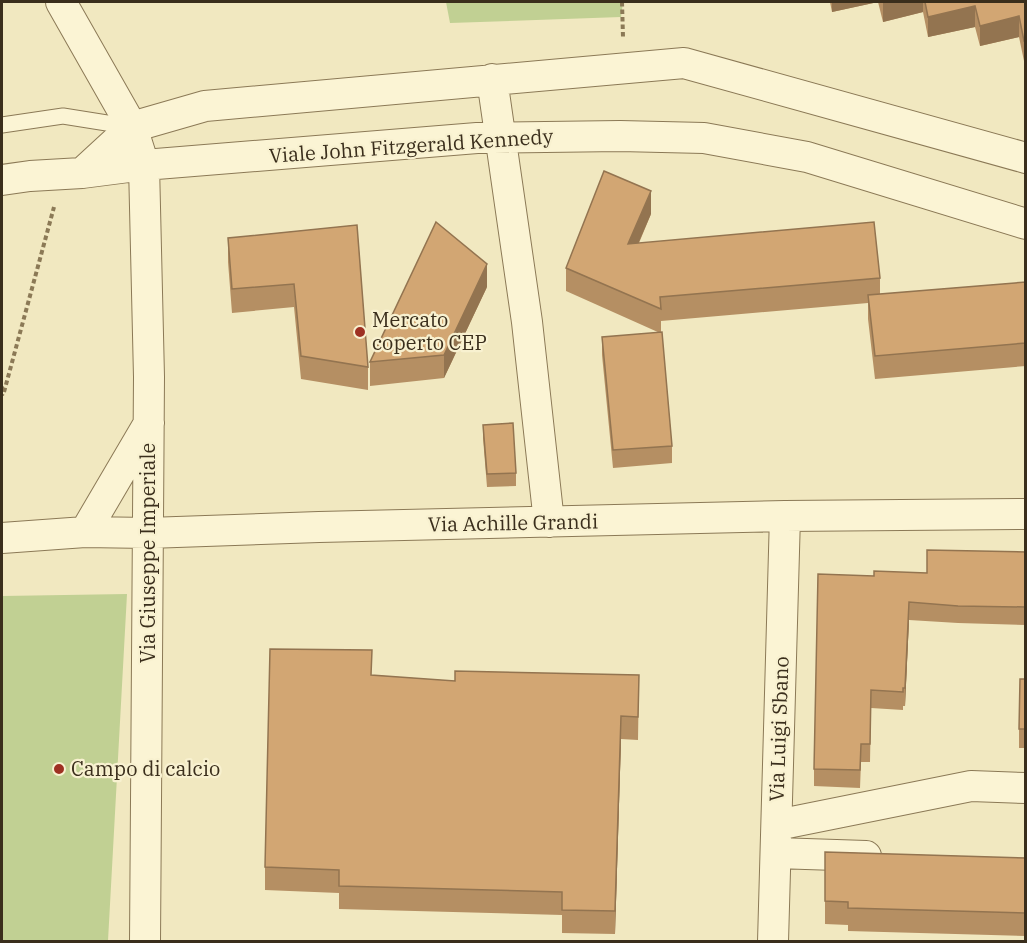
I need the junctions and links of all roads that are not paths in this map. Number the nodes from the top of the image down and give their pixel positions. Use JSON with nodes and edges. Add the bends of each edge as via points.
{"nodes":[{"id":1,"x":61,"y":2,"type":"edge"},
{"id":2,"x":492,"y":79,"type":"junction"},
{"id":3,"x":2,"y":125,"type":"edge"},
{"id":4,"x":132,"y":127,"type":"junction"},
{"id":5,"x":501,"y":137,"type":"junction"},
{"id":6,"x":1026,"y":158,"type":"edge"},
{"id":7,"x":144,"y":165,"type":"junction"},
{"id":8,"x":73,"y":174,"type":"junction"},
{"id":9,"x":2,"y":180,"type":"edge"},
{"id":10,"x":1026,"y":224,"type":"edge"},
{"id":11,"x":149,"y":423,"type":"junction"},
{"id":12,"x":1026,"y":514,"type":"edge"},
{"id":13,"x":785,"y":516,"type":"junction"},
{"id":14,"x":549,"y":522,"type":"junction"},
{"id":15,"x":85,"y":532,"type":"junction"},
{"id":16,"x":148,"y":533,"type":"junction"},
{"id":17,"x":2,"y":538,"type":"edge"},
{"id":18,"x":1026,"y":788,"type":"edge"},
{"id":19,"x":776,"y":839,"type":"junction"},
{"id":20,"x":895,"y":856,"type":"edge"},
{"id":21,"x":145,"y":942,"type":"edge"},
{"id":22,"x":773,"y":942,"type":"edge"}],
"edges":[{"from":1,"to":4,"type":"street","name":"Via Giuseppe Imperiale"},
{"from":2,"to":4,"type":"street","via":[[205,106]]},
{"from":2,"to":5,"type":"street"},
{"from":2,"to":6,"type":"street","via":[[684,63]]},
{"from":3,"to":4,"type":"lane","via":[[63,116]]},
{"from":4,"to":7,"type":"street","name":"Via Giuseppe Imperiale"},
{"from":4,"to":8,"type":"street"},
{"from":5,"to":7,"type":"street","name":"Viale John Fitzgerald Kennedy"},
{"from":5,"to":10,"type":"street","name":"Viale John Fitzgerald Kennedy","via":[[704,138],[807,157]]},
{"from":5,"to":14,"type":"street"},
{"from":7,"to":8,"type":"street","name":"Viale John Fitzgerald Kennedy"},
{"from":7,"to":11,"type":"street","name":"Via Giuseppe Imperiale"},
{"from":8,"to":9,"type":"street","name":"Viale John Fitzgerald Kennedy"},
{"from":11,"to":15,"type":"street"},
{"from":11,"to":16,"type":"street","name":"Via Giuseppe Imperiale"},
{"from":12,"to":13,"type":"street","name":"Via Achille Grandi"},
{"from":13,"to":14,"type":"street","name":"Via Achille Grandi"},
{"from":13,"to":19,"type":"street","name":"Via Luigi Sbano"},
{"from":14,"to":16,"type":"street","name":"Via Achille Grandi"},
{"from":15,"to":16,"type":"street","name":"Via Achille Grandi"},
{"from":15,"to":17,"type":"street","name":"Via Achille Grandi"},
{"from":16,"to":21,"type":"street","name":"Via Giuseppe Imperiale"},
{"from":18,"to":19,"type":"street","via":[[971,786]]},
{"from":19,"to":20,"type":"street"},
{"from":19,"to":22,"type":"street","name":"Via Luigi Sbano"}]}
